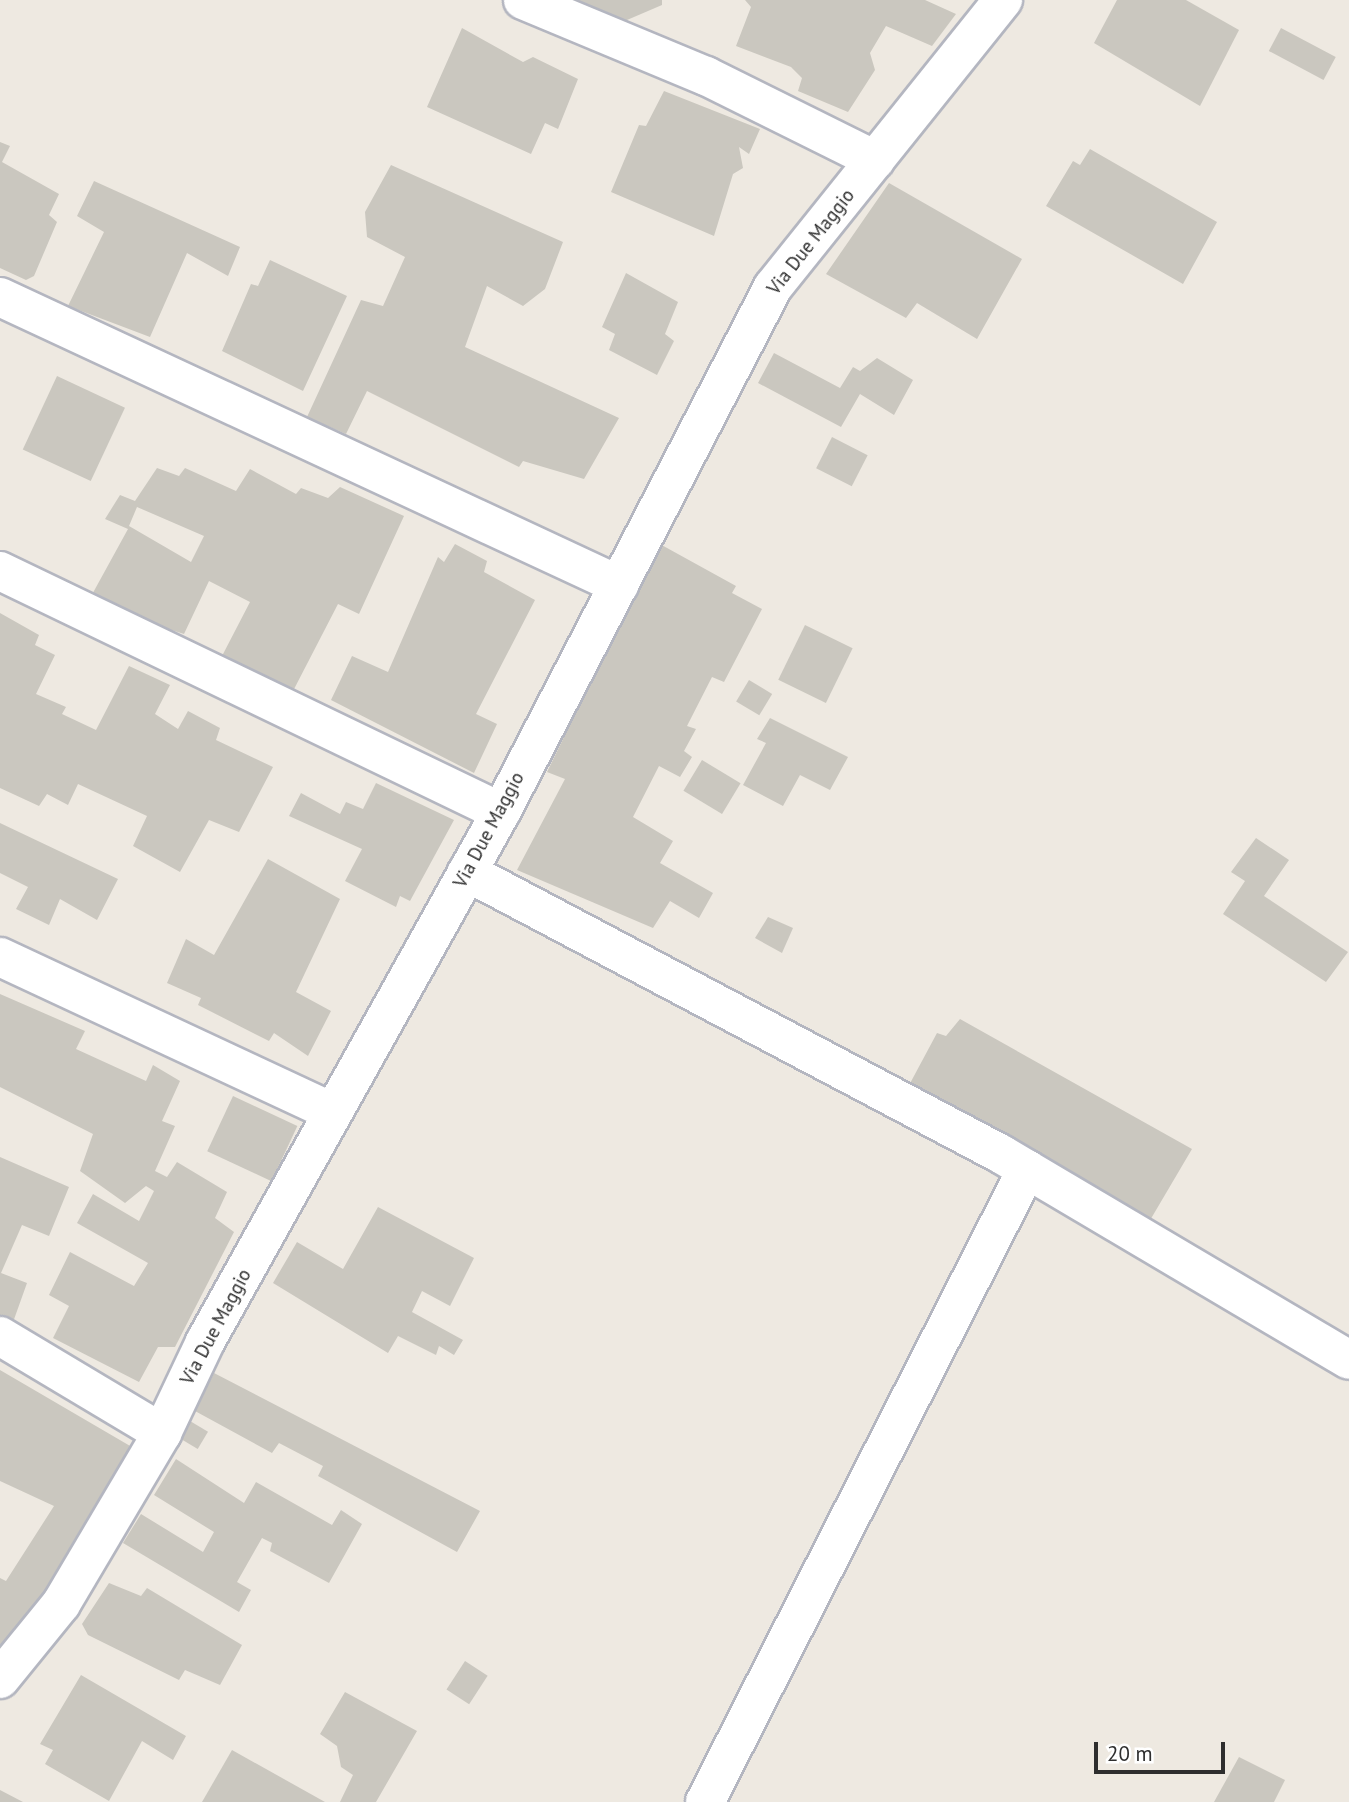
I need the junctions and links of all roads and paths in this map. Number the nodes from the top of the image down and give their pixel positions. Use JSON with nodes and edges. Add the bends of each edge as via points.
{"nodes":[{"id":1,"x":523,"y":0,"type":"edge"},
{"id":2,"x":1003,"y":0,"type":"edge"},
{"id":3,"x":875,"y":160,"type":"junction"},
{"id":4,"x":0,"y":297,"type":"edge"},
{"id":5,"x":0,"y":571,"type":"edge"},
{"id":6,"x":618,"y":584,"type":"junction"},
{"id":7,"x":501,"y":811,"type":"junction"},
{"id":8,"x":467,"y":872,"type":"junction"},
{"id":9,"x":0,"y":957,"type":"edge"},
{"id":10,"x":333,"y":1112,"type":"junction"},
{"id":11,"x":1027,"y":1169,"type":"junction"},
{"id":12,"x":0,"y":1336,"type":"edge"},
{"id":13,"x":1349,"y":1360,"type":"edge"},
{"id":14,"x":162,"y":1433,"type":"junction"},
{"id":15,"x":0,"y":1679,"type":"edge"},
{"id":16,"x":705,"y":1802,"type":"edge"}],
"edges":[{"from":1,"to":3,"type":"street","via":[[706,76]]},
{"from":2,"to":3,"type":"street","name":"Via Due Maggio"},
{"from":3,"to":6,"type":"street","name":"Via Due Maggio","via":[[773,287]]},
{"from":4,"to":6,"type":"street"},
{"from":5,"to":7,"type":"street"},
{"from":6,"to":7,"type":"street","name":"Via Due Maggio"},
{"from":7,"to":8,"type":"street","name":"Via Due Maggio"},
{"from":8,"to":10,"type":"street","name":"Via Due Maggio"},
{"from":8,"to":11,"type":"street"},
{"from":9,"to":10,"type":"street"},
{"from":10,"to":14,"type":"street","name":"Via Due Maggio"},
{"from":11,"to":13,"type":"street"},
{"from":11,"to":16,"type":"street"},
{"from":12,"to":14,"type":"street"},
{"from":14,"to":15,"type":"street","name":"Via Due Maggio","via":[[61,1604]]}]}
